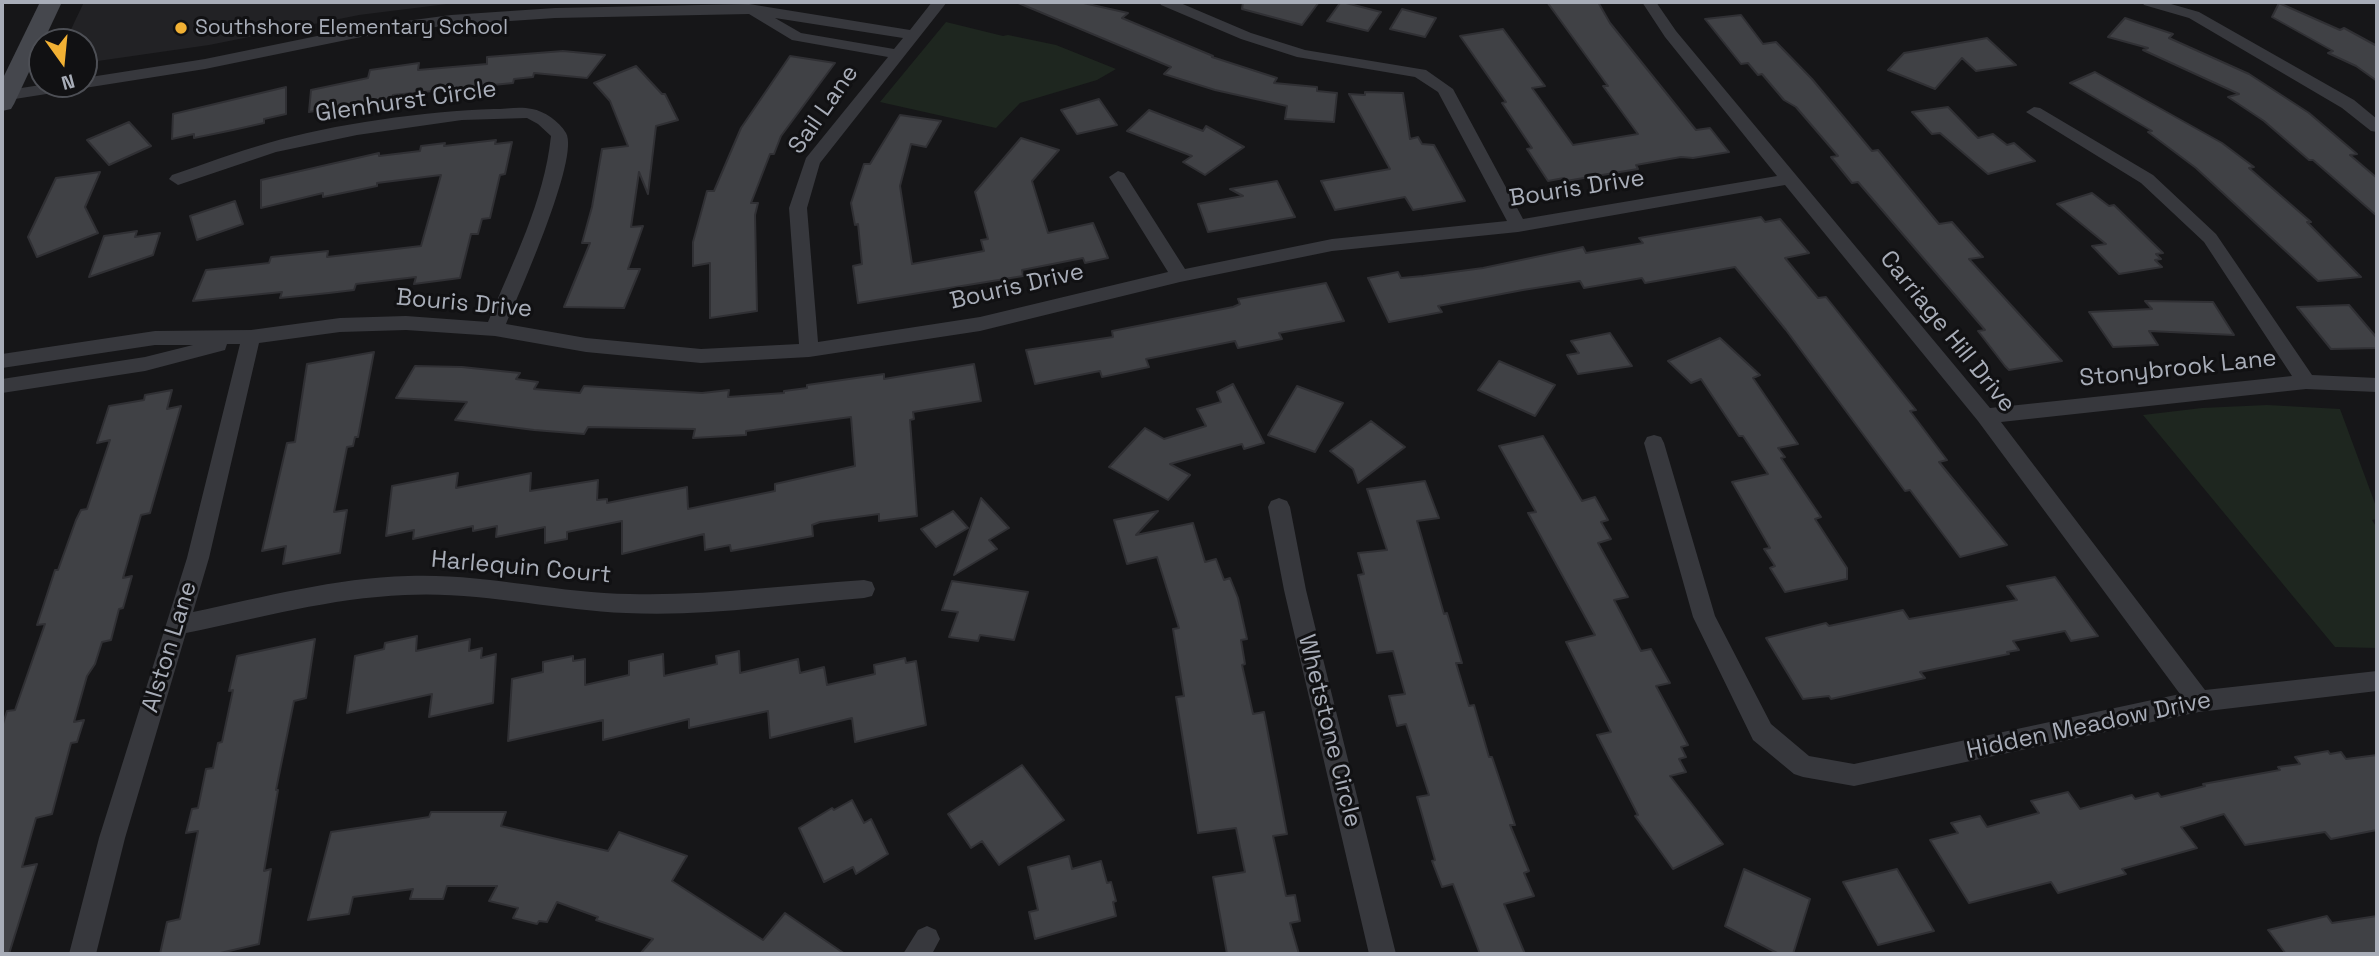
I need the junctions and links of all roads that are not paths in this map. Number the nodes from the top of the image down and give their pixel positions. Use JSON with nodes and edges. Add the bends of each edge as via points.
{"nodes":[{"id":1,"x":51,"y":2,"type":"edge"},
{"id":2,"x":940,"y":2,"type":"edge"},
{"id":3,"x":1166,"y":2,"type":"edge"},
{"id":4,"x":1649,"y":2,"type":"edge"},
{"id":5,"x":2149,"y":2,"type":"edge"},
{"id":6,"x":749,"y":9,"type":"junction"},
{"id":7,"x":841,"y":23,"type":"junction"},
{"id":8,"x":912,"y":35,"type":"junction"},
{"id":9,"x":826,"y":42,"type":"junction"},
{"id":10,"x":896,"y":54,"type":"junction"},
{"id":11,"x":98,"y":81,"type":"edge"},
{"id":12,"x":28,"y":93,"type":"edge"},
{"id":13,"x":3,"y":98,"type":"edge"},
{"id":14,"x":2034,"y":112,"type":"dead end"},
{"id":15,"x":2377,"y":127,"type":"edge"},
{"id":16,"x":1118,"y":177,"type":"dead end"},
{"id":17,"x":178,"y":179,"type":"dead end"},
{"id":18,"x":1790,"y":179,"type":"junction"},
{"id":19,"x":1518,"y":226,"type":"junction"},
{"id":20,"x":1180,"y":276,"type":"junction"},
{"id":21,"x":495,"y":330,"type":"junction"},
{"id":22,"x":251,"y":337,"type":"junction"},
{"id":23,"x":116,"y":344,"type":"junction"},
{"id":24,"x":809,"y":351,"type":"junction"},
{"id":25,"x":2,"y":361,"type":"edge"},
{"id":26,"x":106,"y":370,"type":"junction"},
{"id":27,"x":2306,"y":382,"type":"junction"},
{"id":28,"x":2377,"y":385,"type":"edge"},
{"id":29,"x":2,"y":386,"type":"edge"},
{"id":30,"x":1985,"y":416,"type":"junction"},
{"id":31,"x":1654,"y":443,"type":"dead end"},
{"id":32,"x":1279,"y":507,"type":"dead end"},
{"id":33,"x":864,"y":589,"type":"dead end"},
{"id":34,"x":177,"y":625,"type":"junction"},
{"id":35,"x":2377,"y":681,"type":"edge"},
{"id":36,"x":2199,"y":701,"type":"junction"},
{"id":37,"x":82,"y":954,"type":"edge"},
{"id":38,"x":1383,"y":954,"type":"edge"}],
"edges":[{"from":1,"to":13,"type":"street"},
{"from":2,"to":8,"type":"street","name":"Sail Lane"},
{"from":3,"to":19,"type":"street","via":[[1303,54],[1420,73],[1445,89]]},
{"from":4,"to":18,"type":"street","name":"Carriage Hill Drive","via":[[1670,34]]},
{"from":5,"to":15,"type":"street","via":[[2194,15],[2348,104]]},
{"from":6,"to":7,"type":"street"},
{"from":6,"to":9,"type":"street","via":[[797,37]]},
{"from":6,"to":11,"type":"street","via":[[451,20]]},
{"from":7,"to":8,"type":"street"},
{"from":7,"to":9,"type":"street"},
{"from":8,"to":10,"type":"street","name":"Sail Lane"},
{"from":9,"to":10,"type":"street"},
{"from":10,"to":24,"type":"street","name":"Sail Lane","via":[[812,162],[798,208]]},
{"from":12,"to":13,"type":"street"},
{"from":14,"to":27,"type":"street","via":[[2147,179],[2210,238]]},
{"from":16,"to":20,"type":"street"},
{"from":17,"to":21,"type":"street","name":"Glenhurst Circle","via":[[273,147],[357,130],[462,115],[528,113],[544,120],[559,135],[559,158]]},
{"from":18,"to":19,"type":"street","name":"Bouris Drive"},
{"from":18,"to":30,"type":"street","name":"Carriage Hill Drive"},
{"from":19,"to":20,"type":"street","name":"Bouris Drive","via":[[1332,245]]},
{"from":20,"to":24,"type":"street","name":"Bouris Drive","via":[[980,324]]},
{"from":21,"to":22,"type":"street","name":"Bouris Drive","via":[[406,323],[340,325]]},
{"from":21,"to":24,"type":"street","name":"Bouris Drive","via":[[701,356]]},
{"from":22,"to":23,"type":"street","name":"Bouris Drive","via":[[155,338]]},
{"from":22,"to":26,"type":"street","name":"Bouris Drive","via":[[145,365]]},
{"from":22,"to":34,"type":"street","name":"Alston Lane","via":[[198,558]]},
{"from":23,"to":25,"type":"street","name":"Bouris Drive"},
{"from":23,"to":26,"type":"street"},
{"from":26,"to":29,"type":"street","name":"Bouris Drive"},
{"from":27,"to":28,"type":"street","name":"Stonybrook Lane"},
{"from":27,"to":30,"type":"street","name":"Stonybrook Lane"},
{"from":30,"to":36,"type":"street","name":"Carriage Hill Drive"},
{"from":31,"to":36,"type":"street","name":"Hidden Meadow Drive","via":[[1704,617],[1762,732],[1802,766],[1854,775]]},
{"from":32,"to":38,"type":"street","name":"Whetstone Circle"},
{"from":33,"to":34,"type":"street","name":"Harlequin Court","via":[[631,604],[486,587],[407,585],[340,592]]},
{"from":34,"to":37,"type":"street","name":"Alston Lane"},
{"from":35,"to":36,"type":"street","name":"Hidden Meadow Drive"}]}
